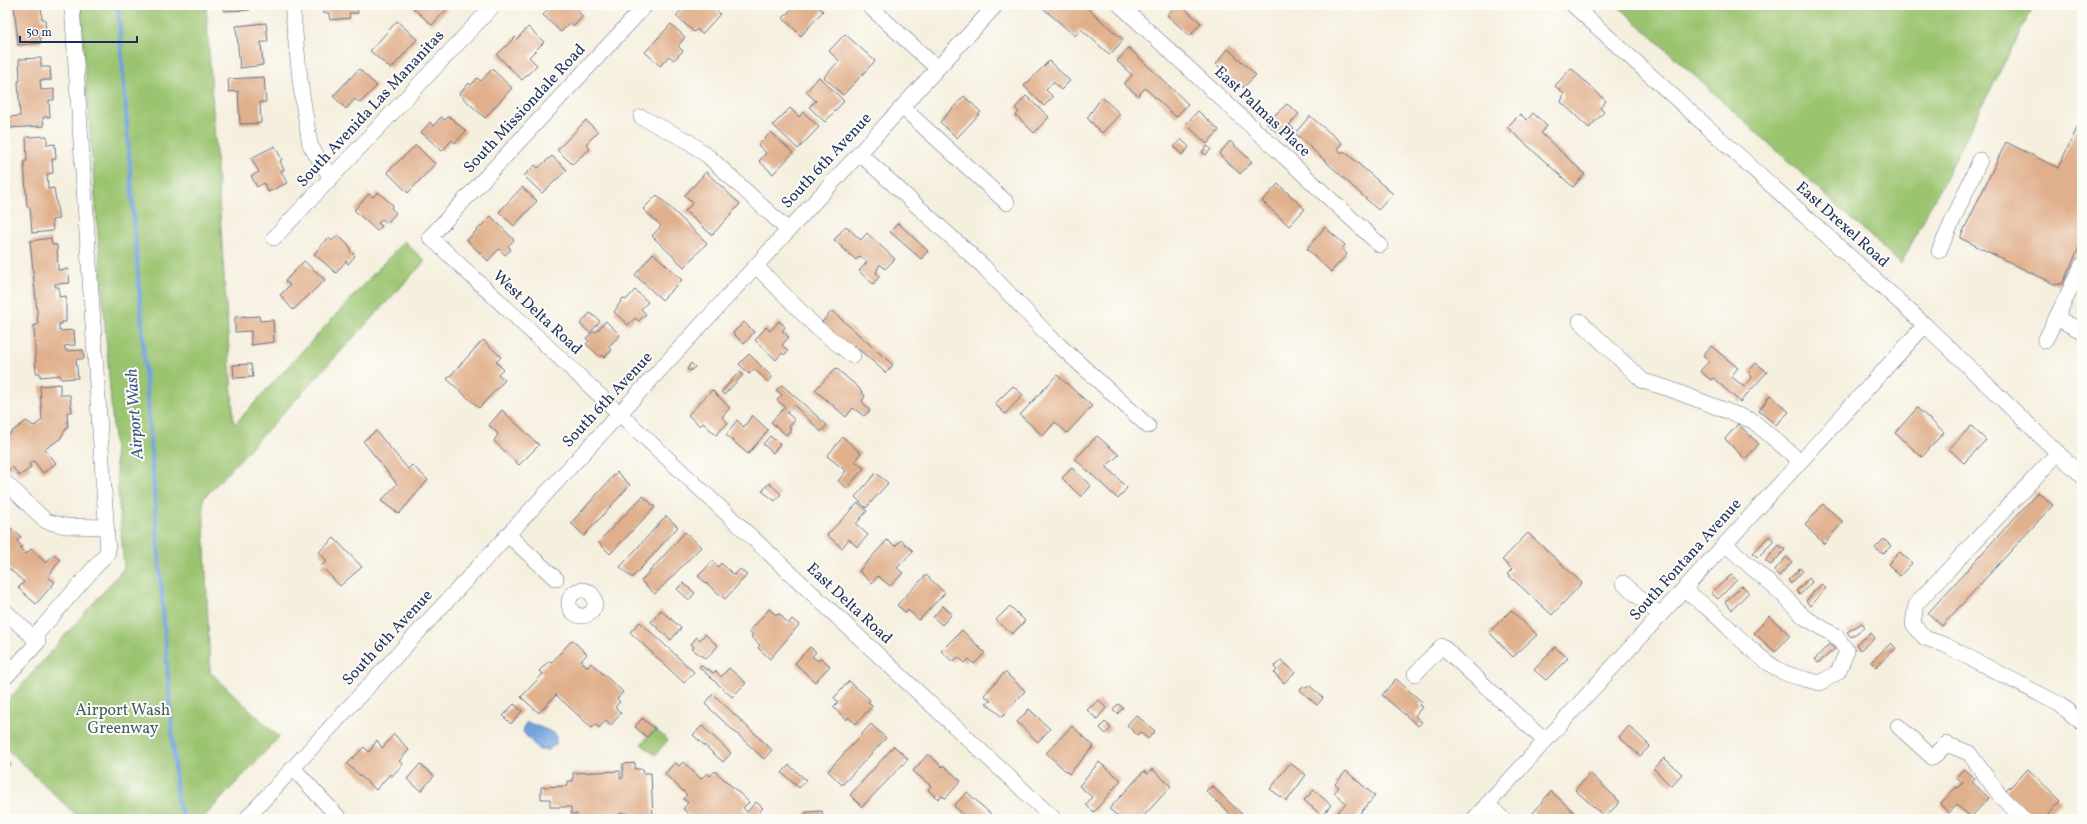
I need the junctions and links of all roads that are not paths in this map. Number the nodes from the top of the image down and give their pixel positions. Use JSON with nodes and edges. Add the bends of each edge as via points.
{"nodes":[{"id":1,"x":72,"y":5,"type":"edge"},
{"id":2,"x":292,"y":5,"type":"edge"},
{"id":3,"x":494,"y":5,"type":"edge"},
{"id":4,"x":646,"y":5,"type":"edge"},
{"id":5,"x":868,"y":5,"type":"edge"},
{"id":6,"x":996,"y":5,"type":"edge"},
{"id":7,"x":1120,"y":5,"type":"edge"},
{"id":8,"x":1573,"y":5,"type":"edge"},
{"id":9,"x":937,"y":68,"type":"junction"},
{"id":10,"x":902,"y":106,"type":"junction"},
{"id":11,"x":641,"y":117,"type":"dead end"},
{"id":12,"x":859,"y":153,"type":"junction"},
{"id":13,"x":1980,"y":160,"type":"dead end"},
{"id":14,"x":332,"y":178,"type":"junction"},
{"id":15,"x":1007,"y":203,"type":"dead end"},
{"id":16,"x":788,"y":230,"type":"junction"},
{"id":17,"x":274,"y":238,"type":"dead end"},
{"id":18,"x":430,"y":238,"type":"joint"},
{"id":19,"x":1380,"y":246,"type":"dead end"},
{"id":20,"x":1940,"y":251,"type":"dead end"},
{"id":21,"x":2082,"y":265,"type":"edge"},
{"id":22,"x":756,"y":266,"type":"junction"},
{"id":23,"x":2056,"y":318,"type":"junction"},
{"id":24,"x":1580,"y":321,"type":"dead end"},
{"id":25,"x":1925,"y":325,"type":"junction"},
{"id":26,"x":2082,"y":331,"type":"edge"},
{"id":27,"x":2045,"y":341,"type":"dead end"},
{"id":28,"x":853,"y":356,"type":"dead end"},
{"id":29,"x":618,"y":415,"type":"junction"},
{"id":30,"x":1148,"y":426,"type":"dead end"},
{"id":31,"x":2058,"y":453,"type":"junction"},
{"id":32,"x":1800,"y":461,"type":"junction"},
{"id":33,"x":2082,"y":476,"type":"edge"},
{"id":34,"x":5,"y":482,"type":"edge"},
{"id":35,"x":106,"y":527,"type":"junction"},
{"id":36,"x":508,"y":535,"type":"junction"},
{"id":37,"x":1725,"y":544,"type":"junction"},
{"id":38,"x":1623,"y":582,"type":"dead end"},
{"id":39,"x":1683,"y":590,"type":"junction"},
{"id":40,"x":573,"y":593,"type":"dead end"},
{"id":41,"x":5,"y":611,"type":"edge"},
{"id":42,"x":1660,"y":615,"type":"junction"},
{"id":43,"x":36,"y":640,"type":"junction"},
{"id":44,"x":1415,"y":674,"type":"dead end"},
{"id":45,"x":5,"y":678,"type":"edge"},
{"id":46,"x":2082,"y":723,"type":"edge"},
{"id":47,"x":1898,"y":726,"type":"dead end"},
{"id":48,"x":1545,"y":741,"type":"junction"},
{"id":49,"x":293,"y":768,"type":"junction"},
{"id":50,"x":1487,"y":804,"type":"junction"},
{"id":51,"x":337,"y":817,"type":"edge"},
{"id":52,"x":246,"y":819,"type":"edge"},
{"id":53,"x":1054,"y":819,"type":"edge"},
{"id":54,"x":1474,"y":819,"type":"edge"},
{"id":55,"x":1503,"y":819,"type":"edge"},
{"id":56,"x":2024,"y":819,"type":"edge"}],
"edges":[{"from":1,"to":35,"type":"street"},
{"from":2,"to":14,"type":"street","via":[[310,145]]},
{"from":3,"to":14,"type":"street","name":"South Avenida Las Mananitas"},
{"from":4,"to":18,"type":"street","name":"South Missiondale Road"},
{"from":5,"to":9,"type":"street"},
{"from":6,"to":9,"type":"street","name":"South 6th Avenue"},
{"from":7,"to":19,"type":"street","name":"East Palmas Place"},
{"from":8,"to":25,"type":"street","name":"East Drexel Road"},
{"from":9,"to":10,"type":"street","name":"South 6th Avenue"},
{"from":10,"to":12,"type":"street","name":"South 6th Avenue"},
{"from":10,"to":15,"type":"street"},
{"from":11,"to":16,"type":"street","via":[[688,141]]},
{"from":12,"to":16,"type":"street","name":"South 6th Avenue"},
{"from":12,"to":30,"type":"street","via":[[983,266],[1049,336]]},
{"from":13,"to":20,"type":"street"},
{"from":14,"to":17,"type":"street","name":"South Avenida Las Mananitas"},
{"from":16,"to":22,"type":"street","name":"South 6th Avenue"},
{"from":18,"to":29,"type":"street","name":"West Delta Road"},
{"from":21,"to":23,"type":"street"},
{"from":22,"to":28,"type":"street","via":[[817,328]]},
{"from":22,"to":29,"type":"street","name":"South 6th Avenue"},
{"from":23,"to":26,"type":"street"},
{"from":23,"to":27,"type":"street"},
{"from":24,"to":32,"type":"street","via":[[1643,381],[1753,421]]},
{"from":25,"to":31,"type":"street","name":"East Drexel Road"},
{"from":25,"to":32,"type":"street","name":"South Fontana Avenue"},
{"from":29,"to":36,"type":"street","name":"South 6th Avenue"},
{"from":29,"to":53,"type":"street","name":"East Delta Road"},
{"from":31,"to":33,"type":"street","name":"East Drexel Road"},
{"from":31,"to":46,"type":"street","via":[[1916,604],[1913,624],[1925,638],[1945,645],[2058,704]]},
{"from":32,"to":37,"type":"street","name":"South Fontana Avenue"},
{"from":34,"to":35,"type":"street","via":[[46,521],[65,526]]},
{"from":35,"to":43,"type":"street","via":[[108,552]]},
{"from":36,"to":40,"type":"street"},
{"from":36,"to":49,"type":"street","name":"South 6th Avenue"},
{"from":37,"to":39,"type":"street","name":"South Fontana Avenue"},
{"from":37,"to":39,"type":"street","via":[[1804,617],[1836,636],[1847,651],[1838,672],[1820,683],[1780,670],[1741,639],[1702,602]]},
{"from":38,"to":42,"type":"street"},
{"from":39,"to":42,"type":"street","name":"South Fontana Avenue"},
{"from":41,"to":43,"type":"street"},
{"from":42,"to":48,"type":"street","name":"South Fontana Avenue"},
{"from":43,"to":45,"type":"street"},
{"from":44,"to":48,"type":"street","via":[[1442,646]]},
{"from":47,"to":56,"type":"street","via":[[1933,758],[1946,744],[1969,753],[2001,797]]},
{"from":48,"to":50,"type":"street","name":"South Fontana Avenue"},
{"from":49,"to":51,"type":"street"},
{"from":49,"to":52,"type":"street","name":"South 6th Avenue"},
{"from":50,"to":54,"type":"street","name":"South Fontana Avenue"},
{"from":50,"to":55,"type":"street"}]}
